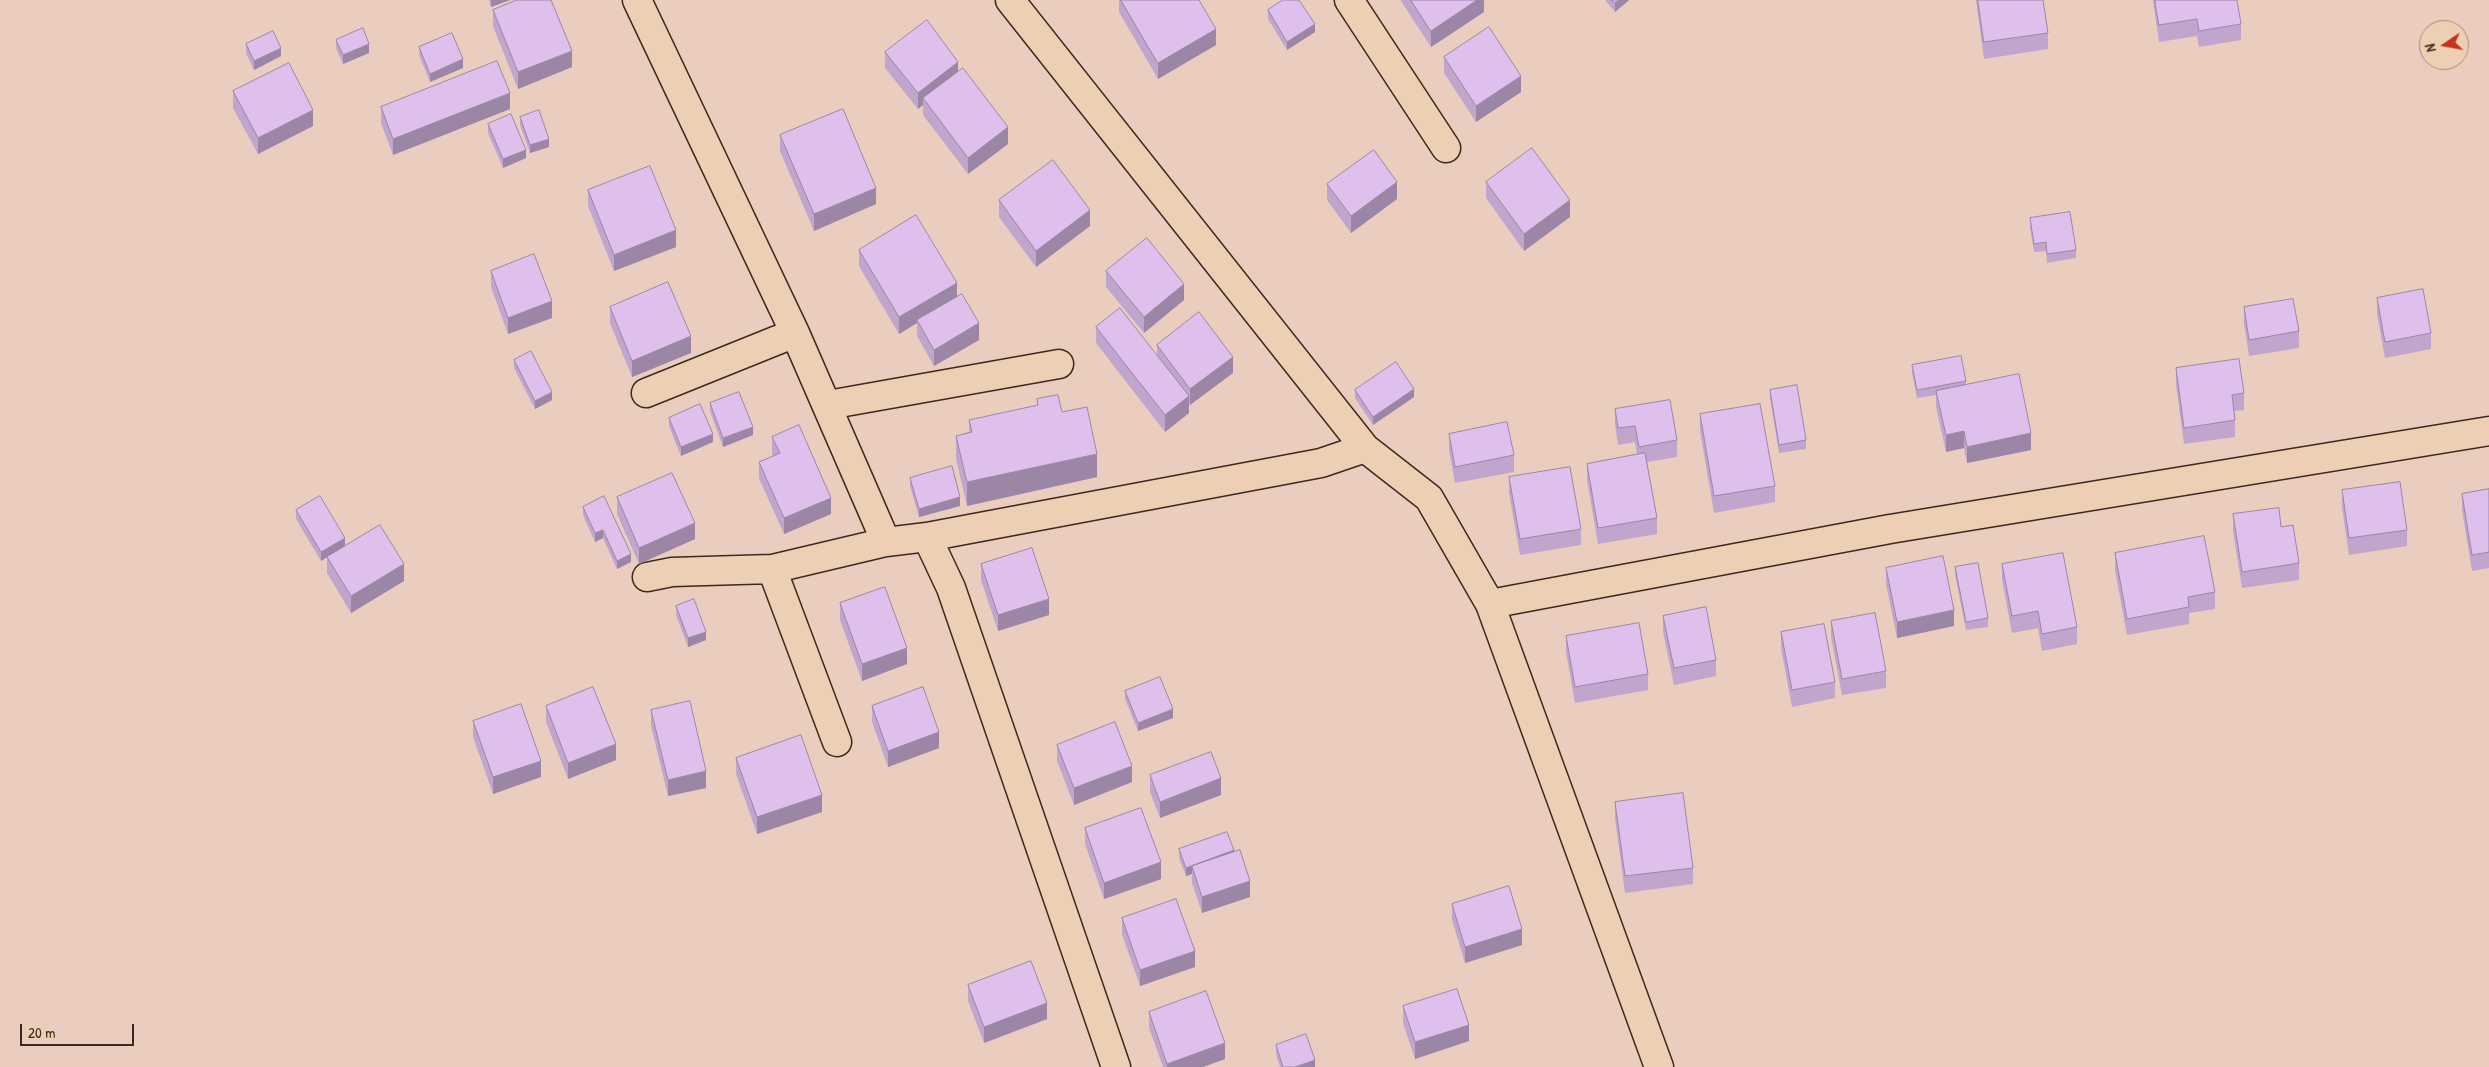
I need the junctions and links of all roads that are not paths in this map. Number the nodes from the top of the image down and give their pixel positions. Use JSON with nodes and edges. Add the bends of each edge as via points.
{"nodes":[{"id":1,"x":637,"y":0,"type":"edge"},
{"id":2,"x":1010,"y":0,"type":"edge"},
{"id":3,"x":1349,"y":0,"type":"edge"},
{"id":4,"x":1446,"y":148,"type":"dead end"},
{"id":5,"x":795,"y":334,"type":"junction"},
{"id":6,"x":1058,"y":364,"type":"dead end"},
{"id":7,"x":646,"y":393,"type":"dead end"},
{"id":8,"x":828,"y":405,"type":"junction"},
{"id":9,"x":2489,"y":431,"type":"edge"},
{"id":10,"x":1365,"y":448,"type":"junction"},
{"id":11,"x":927,"y":537,"type":"junction"},
{"id":12,"x":886,"y":542,"type":"junction"},
{"id":13,"x":772,"y":569,"type":"junction"},
{"id":14,"x":647,"y":577,"type":"dead end"},
{"id":15,"x":1490,"y":604,"type":"junction"},
{"id":16,"x":838,"y":742,"type":"dead end"},
{"id":17,"x":1116,"y":1067,"type":"edge"},
{"id":18,"x":1659,"y":1067,"type":"edge"}],
"edges":[{"from":1,"to":5,"type":"street"},
{"from":2,"to":10,"type":"street"},
{"from":3,"to":4,"type":"street"},
{"from":5,"to":7,"type":"street"},
{"from":5,"to":8,"type":"street"},
{"from":6,"to":8,"type":"street"},
{"from":8,"to":12,"type":"street"},
{"from":9,"to":15,"type":"street","via":[[1890,529]]},
{"from":10,"to":11,"type":"street","via":[[1321,463]]},
{"from":10,"to":15,"type":"street","via":[[1429,498]]},
{"from":11,"to":12,"type":"street"},
{"from":11,"to":17,"type":"street","via":[[951,588]]},
{"from":12,"to":13,"type":"street"},
{"from":13,"to":14,"type":"street","via":[[672,572]]},
{"from":13,"to":16,"type":"street"},
{"from":15,"to":18,"type":"street"}]}
